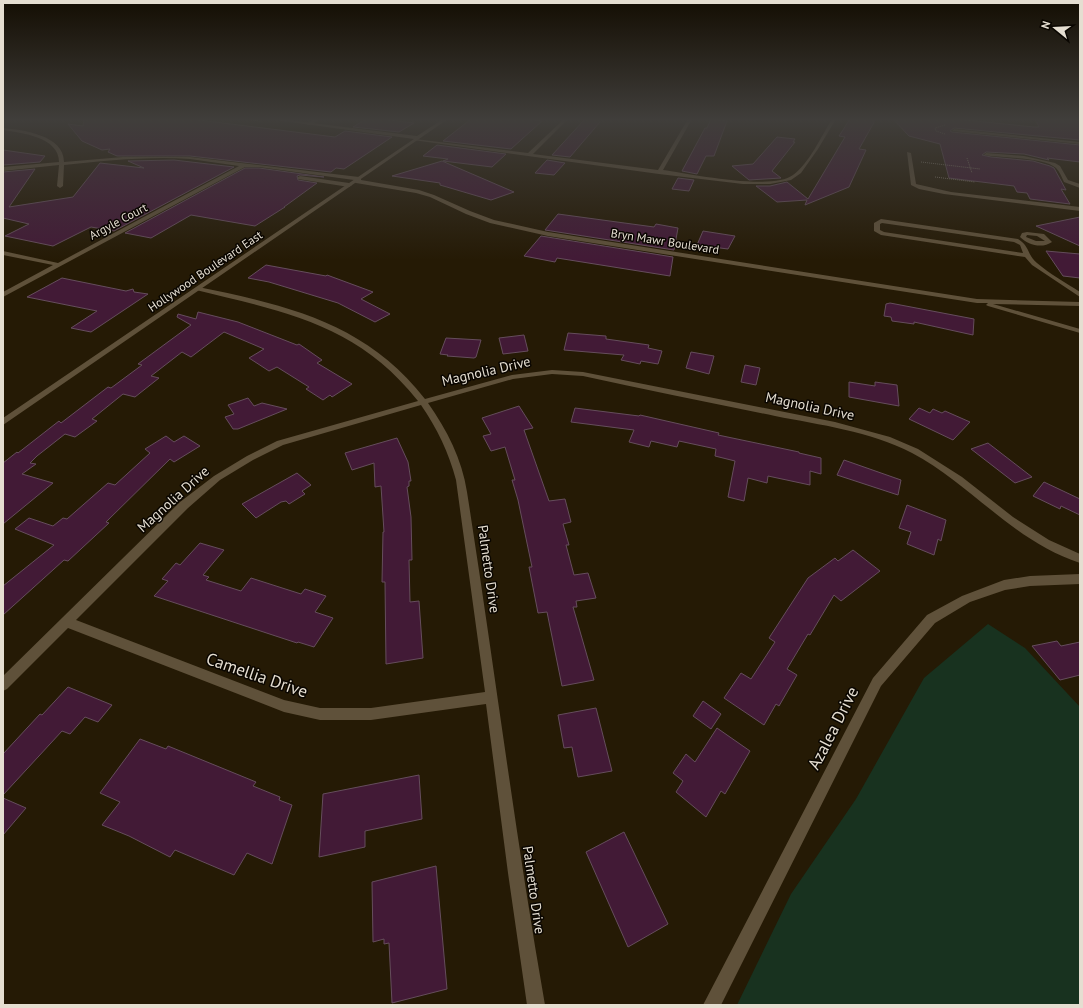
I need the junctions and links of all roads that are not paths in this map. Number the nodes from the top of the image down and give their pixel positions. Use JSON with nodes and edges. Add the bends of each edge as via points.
{"nodes":[{"id":1,"x":31,"y":166,"type":"edge"},
{"id":2,"x":60,"y":166,"type":"edge"},
{"id":3,"x":246,"y":166,"type":"joint"},
{"id":4,"x":259,"y":166,"type":"edge"},
{"id":5,"x":377,"y":166,"type":"edge"},
{"id":6,"x":613,"y":166,"type":"edge"},
{"id":7,"x":662,"y":166,"type":"edge"},
{"id":8,"x":804,"y":166,"type":"edge"},
{"id":9,"x":911,"y":166,"type":"edge"},
{"id":10,"x":1057,"y":166,"type":"edge"},
{"id":11,"x":3,"y":169,"type":"edge"},
{"id":12,"x":659,"y":172,"type":"junction"},
{"id":13,"x":281,"y":175,"type":"dead end"},
{"id":14,"x":296,"y":178,"type":"dead end"},
{"id":15,"x":357,"y":180,"type":"junction"},
{"id":16,"x":60,"y":186,"type":"dead end"},
{"id":17,"x":349,"y":186,"type":"junction"},
{"id":18,"x":1080,"y":186,"type":"edge"},
{"id":19,"x":1080,"y":209,"type":"edge"},
{"id":20,"x":1028,"y":241,"type":"dead end"},
{"id":21,"x":1020,"y":242,"type":"junction"},
{"id":22,"x":3,"y":253,"type":"edge"},
{"id":23,"x":1027,"y":255,"type":"junction"},
{"id":24,"x":60,"y":264,"type":"junction"},
{"id":25,"x":198,"y":289,"type":"junction"},
{"id":26,"x":3,"y":294,"type":"edge"},
{"id":27,"x":1080,"y":295,"type":"edge"},
{"id":28,"x":977,"y":301,"type":"junction"},
{"id":29,"x":1080,"y":304,"type":"edge"},
{"id":30,"x":1080,"y":331,"type":"edge"},
{"id":31,"x":421,"y":401,"type":"junction"},
{"id":32,"x":3,"y":422,"type":"edge"},
{"id":33,"x":1080,"y":559,"type":"edge"},
{"id":34,"x":1080,"y":579,"type":"edge"},
{"id":35,"x":66,"y":622,"type":"junction"},
{"id":36,"x":3,"y":685,"type":"edge"},
{"id":37,"x":492,"y":697,"type":"junction"},
{"id":38,"x":536,"y":1005,"type":"edge"},
{"id":39,"x":712,"y":1005,"type":"edge"}],
"edges":[{"from":1,"to":11,"type":"street","name":"Bryn Mawr Boulevard"},
{"from":2,"to":16,"type":"street"},
{"from":3,"to":13,"type":"street","name":"Bryn Mawr Boulevard","via":[[249,170]]},
{"from":3,"to":24,"type":"street","name":"Argyle Court"},
{"from":4,"to":15,"type":"street","name":"Bryn Mawr Boulevard"},
{"from":5,"to":15,"type":"street","name":"Hollywood Boulevard East"},
{"from":6,"to":12,"type":"street"},
{"from":7,"to":12,"type":"street"},
{"from":8,"to":12,"type":"street","via":[[800,172],[783,181],[757,183]]},
{"from":9,"to":19,"type":"street","via":[[914,186],[940,192]]},
{"from":10,"to":18,"type":"street","via":[[1066,181]]},
{"from":14,"to":17,"type":"street"},
{"from":15,"to":17,"type":"street","name":"Hollywood Boulevard East"},
{"from":15,"to":28,"type":"street","name":"Bryn Mawr Boulevard","via":[[421,193],[472,215],[522,229]]},
{"from":17,"to":25,"type":"street","name":"Hollywood Boulevard East"},
{"from":20,"to":21,"type":"street"},
{"from":21,"to":23,"type":"street"},
{"from":21,"to":23,"type":"street","via":[[1011,238],[881,221],[877,223],[877,232],[883,234]]},
{"from":22,"to":24,"type":"street"},
{"from":23,"to":27,"type":"street","via":[[1043,271]]},
{"from":24,"to":26,"type":"street","name":"Argyle Court"},
{"from":25,"to":31,"type":"street","name":"Palmetto Drive","via":[[284,308],[334,328],[378,355],[404,379]]},
{"from":25,"to":32,"type":"street","name":"Hollywood Boulevard East"},
{"from":28,"to":29,"type":"street","name":"Bryn Mawr Boulevard"},
{"from":28,"to":30,"type":"street","name":"Bryn Mawr Boulevard"},
{"from":31,"to":33,"type":"street","name":"Magnolia Drive","via":[[518,376],[552,372],[583,374],[866,433],[915,451],[959,480],[1009,520],[1045,543]]},
{"from":31,"to":35,"type":"street","name":"Magnolia Drive","via":[[280,443],[217,478],[184,505]]},
{"from":31,"to":37,"type":"street","name":"Palmetto Drive","via":[[436,421],[459,473],[474,561]]},
{"from":34,"to":39,"type":"street","name":"Azalea Drive","via":[[1004,585],[966,598],[931,618],[877,682]]},
{"from":35,"to":36,"type":"street","name":"Magnolia Drive"},
{"from":35,"to":37,"type":"street","name":"Camellia Drive","via":[[284,706],[320,714],[371,714]]},
{"from":37,"to":38,"type":"street","name":"Palmetto Drive"}]}
